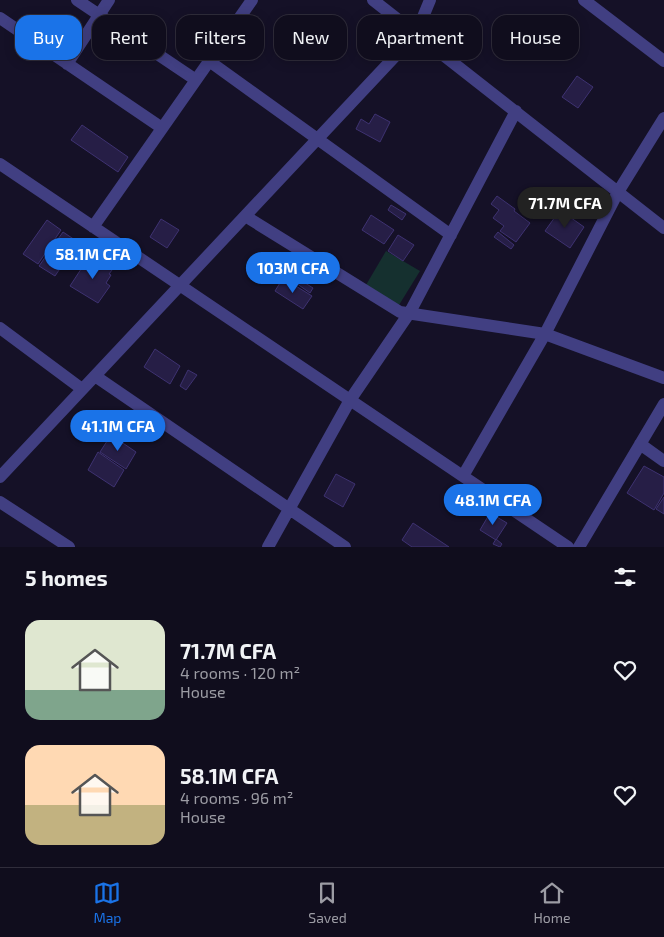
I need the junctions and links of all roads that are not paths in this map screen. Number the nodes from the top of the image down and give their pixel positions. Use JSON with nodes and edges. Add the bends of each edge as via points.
{"nodes":[{"id":1,"x":77,"y":0,"type":"edge"},
{"id":2,"x":110,"y":0,"type":"edge"},
{"id":3,"x":252,"y":0,"type":"edge"},
{"id":4,"x":373,"y":0,"type":"edge"},
{"id":5,"x":430,"y":0,"type":"edge"},
{"id":6,"x":584,"y":0,"type":"edge"},
{"id":7,"x":100,"y":15,"type":"joint"},
{"id":8,"x":392,"y":15,"type":"edge"},
{"id":9,"x":424,"y":15,"type":"edge"},
{"id":10,"x":0,"y":18,"type":"edge"},
{"id":11,"x":92,"y":27,"type":"edge"},
{"id":12,"x":166,"y":60,"type":"edge"},
{"id":13,"x":391,"y":60,"type":"edge"},
{"id":14,"x":450,"y":60,"type":"edge"},
{"id":15,"x":209,"y":61,"type":"junction"},
{"id":16,"x":664,"y":62,"type":"edge"},
{"id":17,"x":67,"y":64,"type":"junction"},
{"id":18,"x":196,"y":80,"type":"junction"},
{"id":19,"x":516,"y":111,"type":"junction"},
{"id":20,"x":664,"y":118,"type":"edge"},
{"id":21,"x":162,"y":128,"type":"junction"},
{"id":22,"x":317,"y":139,"type":"junction"},
{"id":23,"x":0,"y":164,"type":"edge"},
{"id":24,"x":618,"y":192,"type":"junction"},
{"id":25,"x":245,"y":216,"type":"junction"},
{"id":26,"x":93,"y":226,"type":"junction"},
{"id":27,"x":664,"y":228,"type":"edge"},
{"id":28,"x":451,"y":235,"type":"junction"},
{"id":29,"x":180,"y":286,"type":"junction"},
{"id":30,"x":410,"y":312,"type":"junction"},
{"id":31,"x":0,"y":328,"type":"edge"},
{"id":32,"x":545,"y":334,"type":"junction"},
{"id":33,"x":95,"y":376,"type":"junction"},
{"id":34,"x":664,"y":378,"type":"edge"},
{"id":35,"x":82,"y":389,"type":"junction"},
{"id":36,"x":350,"y":400,"type":"junction"},
{"id":37,"x":664,"y":404,"type":"edge"},
{"id":38,"x":640,"y":444,"type":"junction"},
{"id":39,"x":664,"y":461,"type":"edge"},
{"id":40,"x":463,"y":476,"type":"junction"},
{"id":41,"x":0,"y":477,"type":"edge"},
{"id":42,"x":0,"y":502,"type":"edge"},
{"id":43,"x":289,"y":509,"type":"junction"},
{"id":44,"x":69,"y":547,"type":"edge"},
{"id":45,"x":268,"y":547,"type":"edge"},
{"id":46,"x":345,"y":547,"type":"edge"},
{"id":47,"x":568,"y":547,"type":"edge"},
{"id":48,"x":580,"y":547,"type":"edge"}],
"edges":[{"from":1,"to":7,"type":"street"},
{"from":2,"to":7,"type":"street"},
{"from":3,"to":15,"type":"street"},
{"from":4,"to":8,"type":"street"},
{"from":5,"to":9,"type":"street"},
{"from":6,"to":16,"type":"street"},
{"from":10,"to":17,"type":"street"},
{"from":11,"to":17,"type":"street"},
{"from":12,"to":18,"type":"street"},
{"from":13,"to":22,"type":"street"},
{"from":14,"to":19,"type":"street"},
{"from":15,"to":18,"type":"street"},
{"from":15,"to":22,"type":"street"},
{"from":17,"to":21,"type":"street"},
{"from":18,"to":21,"type":"street"},
{"from":19,"to":24,"type":"street"},
{"from":19,"to":28,"type":"street"},
{"from":20,"to":24,"type":"street"},
{"from":21,"to":26,"type":"street"},
{"from":22,"to":25,"type":"street"},
{"from":22,"to":28,"type":"street"},
{"from":23,"to":26,"type":"street"},
{"from":24,"to":27,"type":"street"},
{"from":24,"to":32,"type":"street"},
{"from":25,"to":29,"type":"street"},
{"from":25,"to":30,"type":"street","via":[[400,312]]},
{"from":26,"to":29,"type":"street"},
{"from":28,"to":30,"type":"street"},
{"from":29,"to":33,"type":"street"},
{"from":29,"to":36,"type":"street"},
{"from":30,"to":32,"type":"street"},
{"from":30,"to":36,"type":"street"},
{"from":31,"to":35,"type":"street"},
{"from":32,"to":34,"type":"street"},
{"from":32,"to":40,"type":"street"},
{"from":33,"to":35,"type":"street"},
{"from":33,"to":43,"type":"street"},
{"from":35,"to":41,"type":"street"},
{"from":36,"to":40,"type":"street"},
{"from":36,"to":43,"type":"street"},
{"from":37,"to":38,"type":"street"},
{"from":38,"to":39,"type":"street"},
{"from":38,"to":48,"type":"street"},
{"from":40,"to":47,"type":"street"},
{"from":42,"to":44,"type":"street"},
{"from":43,"to":45,"type":"street"},
{"from":43,"to":46,"type":"street"}]}
